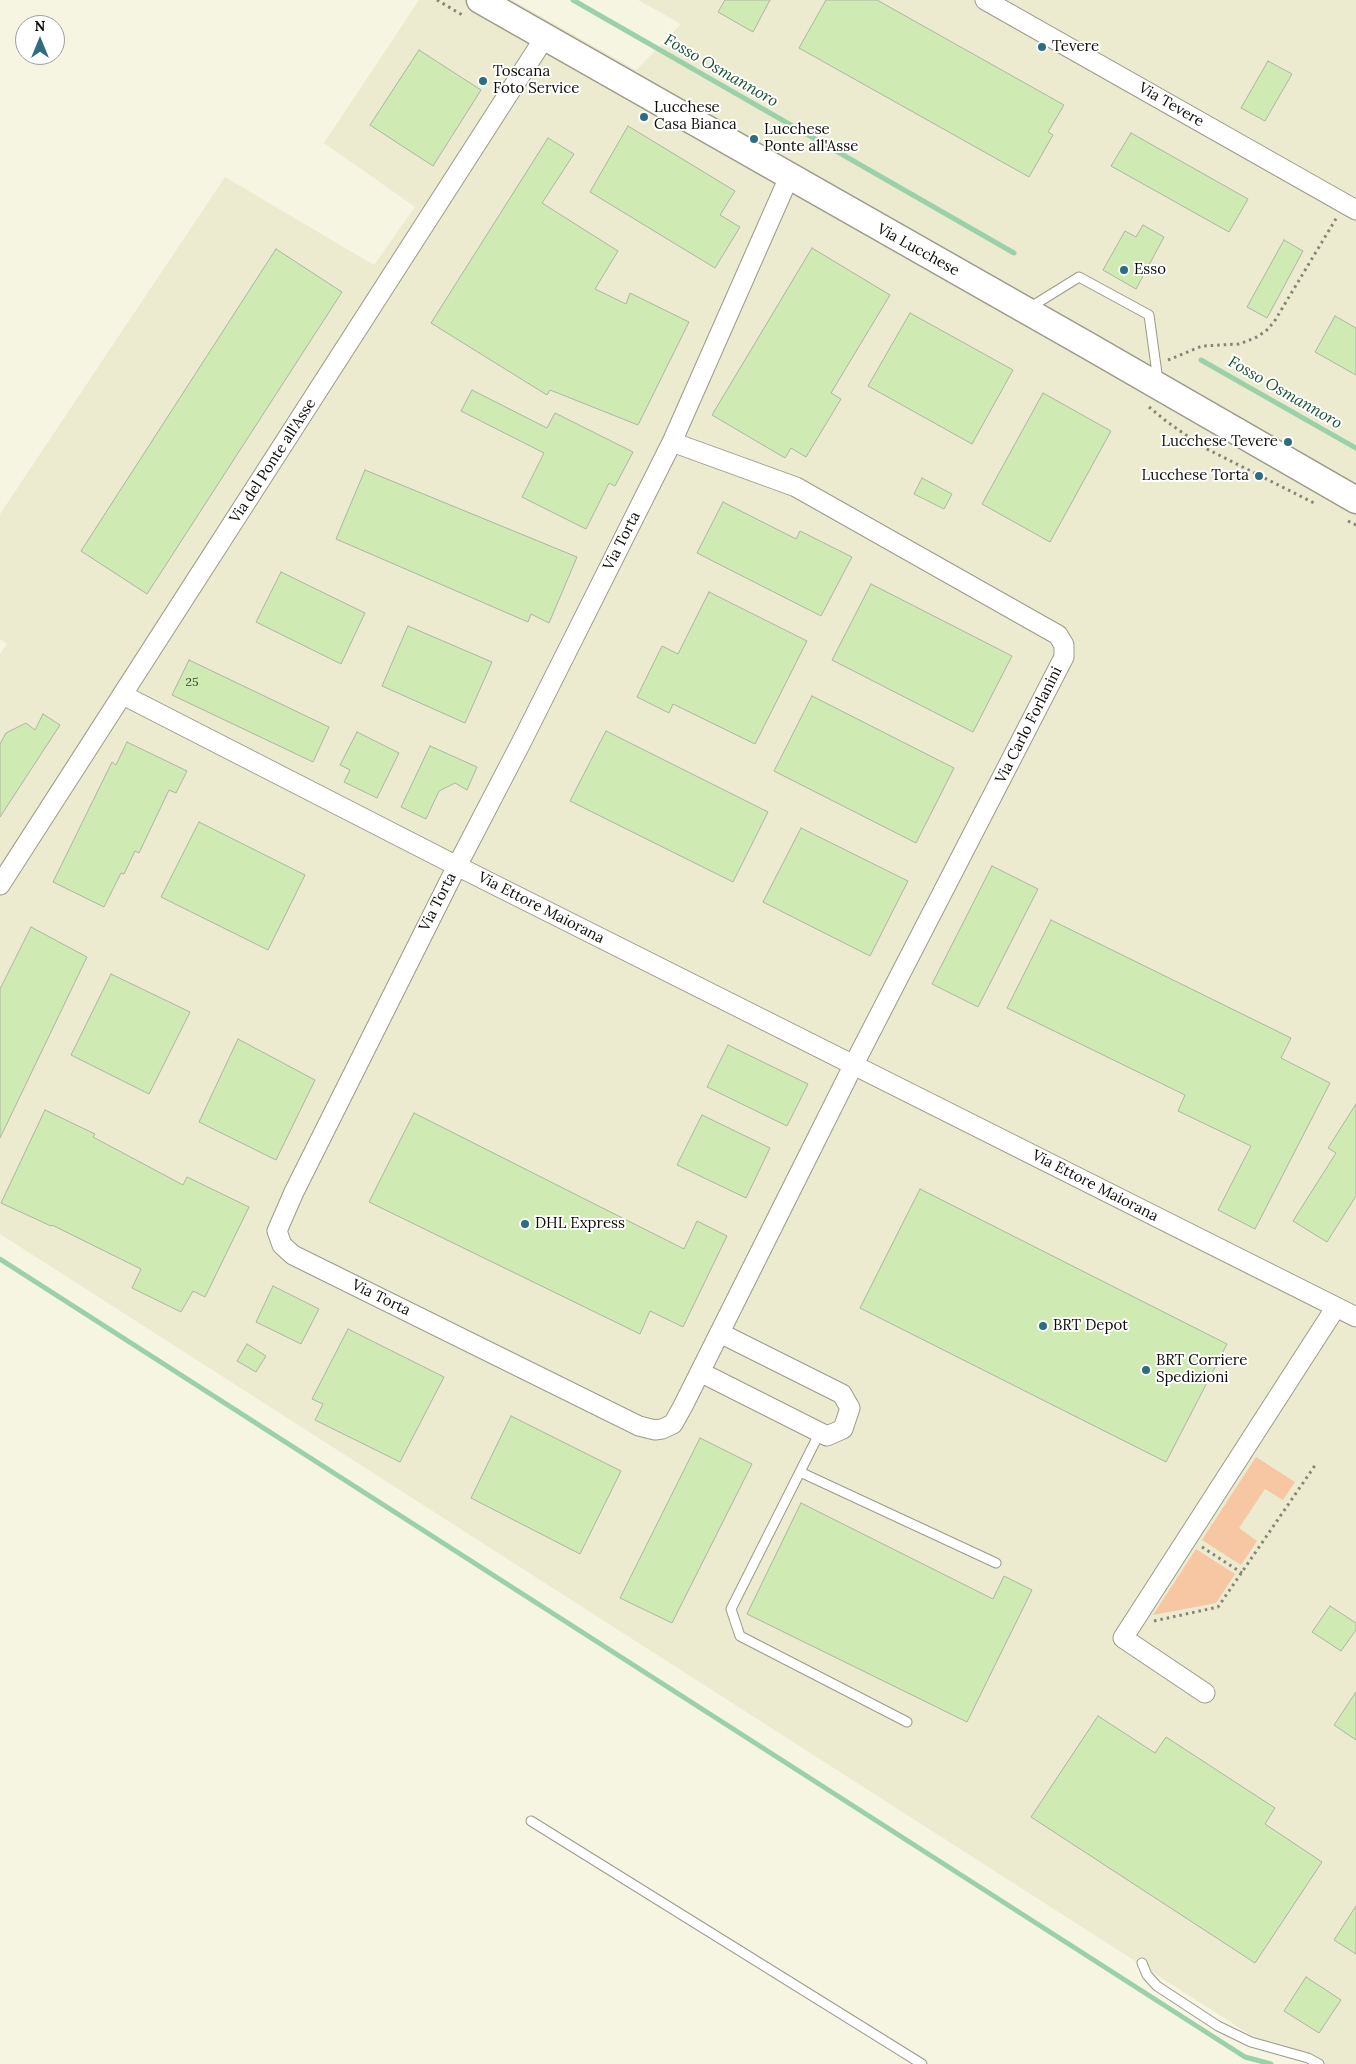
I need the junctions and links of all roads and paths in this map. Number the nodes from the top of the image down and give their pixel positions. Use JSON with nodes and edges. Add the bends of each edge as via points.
{"nodes":[{"id":1,"x":480,"y":0,"type":"edge"},
{"id":2,"x":985,"y":0,"type":"edge"},
{"id":3,"x":545,"y":37,"type":"junction"},
{"id":4,"x":789,"y":177,"type":"junction"},
{"id":5,"x":1350,"y":207,"type":"edge"},
{"id":6,"x":1026,"y":310,"type":"junction"},
{"id":7,"x":1157,"y":376,"type":"junction"},
{"id":8,"x":672,"y":442,"type":"junction"},
{"id":9,"x":1356,"y":500,"type":"edge"},
{"id":10,"x":123,"y":695,"type":"junction"},
{"id":11,"x":457,"y":866,"type":"junction"},
{"id":12,"x":0,"y":885,"type":"edge"},
{"id":13,"x":854,"y":1064,"type":"junction"},
{"id":14,"x":1336,"y":1307,"type":"junction"},
{"id":15,"x":1356,"y":1317,"type":"edge"},
{"id":16,"x":720,"y":1333,"type":"junction"},
{"id":17,"x":700,"y":1372,"type":"junction"},
{"id":18,"x":820,"y":1432,"type":"junction"},
{"id":19,"x":1316,"y":1464,"type":"dead end"},
{"id":20,"x":800,"y":1472,"type":"junction"},
{"id":21,"x":1187,"y":1537,"type":"junction"},
{"id":22,"x":996,"y":1563,"type":"dead end"},
{"id":23,"x":1242,"y":1573,"type":"junction"},
{"id":24,"x":1130,"y":1626,"type":"junction"},
{"id":25,"x":1205,"y":1693,"type":"dead end"},
{"id":26,"x":908,"y":1722,"type":"dead end"},
{"id":27,"x":531,"y":1821,"type":"dead end"},
{"id":28,"x":1142,"y":1963,"type":"dead end"},
{"id":29,"x":922,"y":2064,"type":"edge"},
{"id":30,"x":1319,"y":2064,"type":"edge"}],
"edges":[{"from":1,"to":3,"type":"main road","name":"Via Lucchese"},
{"from":2,"to":5,"type":"street","name":"Via Tevere"},
{"from":3,"to":4,"type":"main road","name":"Via Lucchese"},
{"from":3,"to":10,"type":"street","name":"Via del Ponte all'Asse"},
{"from":4,"to":6,"type":"main road","name":"Via Lucchese"},
{"from":4,"to":8,"type":"street","name":"Via Torta"},
{"from":5,"to":7,"type":"path","via":[[1266,331],[1239,344],[1202,346]]},
{"from":6,"to":7,"type":"main road","name":"Via Lucchese"},
{"from":6,"to":7,"type":"lane","via":[[1079,277],[1149,316]]},
{"from":7,"to":9,"type":"main road","name":"Via Lucchese"},
{"from":8,"to":11,"type":"street","name":"Via Torta"},
{"from":8,"to":13,"type":"street","name":"Via Carlo Forlanini","via":[[796,487],[1058,635],[1064,645],[1064,657]]},
{"from":10,"to":11,"type":"street","name":"Via Ettore Maiorana"},
{"from":10,"to":12,"type":"street","name":"Via del Ponte all'Asse"},
{"from":11,"to":13,"type":"street","name":"Via Ettore Maiorana"},
{"from":11,"to":17,"type":"street","name":"Via Torta","via":[[294,1192],[279,1224],[278,1238],[287,1250],[302,1259],[639,1426],[655,1430],[673,1424]]},
{"from":13,"to":14,"type":"street","name":"Via Ettore Maiorana"},
{"from":13,"to":16,"type":"street"},
{"from":14,"to":15,"type":"street","name":"Via Ettore Maiorana"},
{"from":14,"to":21,"type":"street"},
{"from":16,"to":17,"type":"street"},
{"from":16,"to":18,"type":"street","via":[[842,1394],[850,1408],[843,1429],[827,1436]]},
{"from":17,"to":18,"type":"street"},
{"from":18,"to":20,"type":"lane"},
{"from":19,"to":23,"type":"path"},
{"from":20,"to":22,"type":"lane"},
{"from":20,"to":26,"type":"lane","via":[[731,1609],[740,1636]]},
{"from":21,"to":23,"type":"path"},
{"from":21,"to":24,"type":"street"},
{"from":23,"to":24,"type":"path","via":[[1218,1607]]},
{"from":24,"to":25,"type":"street","via":[[1123,1638]]},
{"from":27,"to":29,"type":"lane"},
{"from":28,"to":30,"type":"lane","via":[[1147,1976],[1157,1986],[1218,2026],[1251,2042]]}]}
